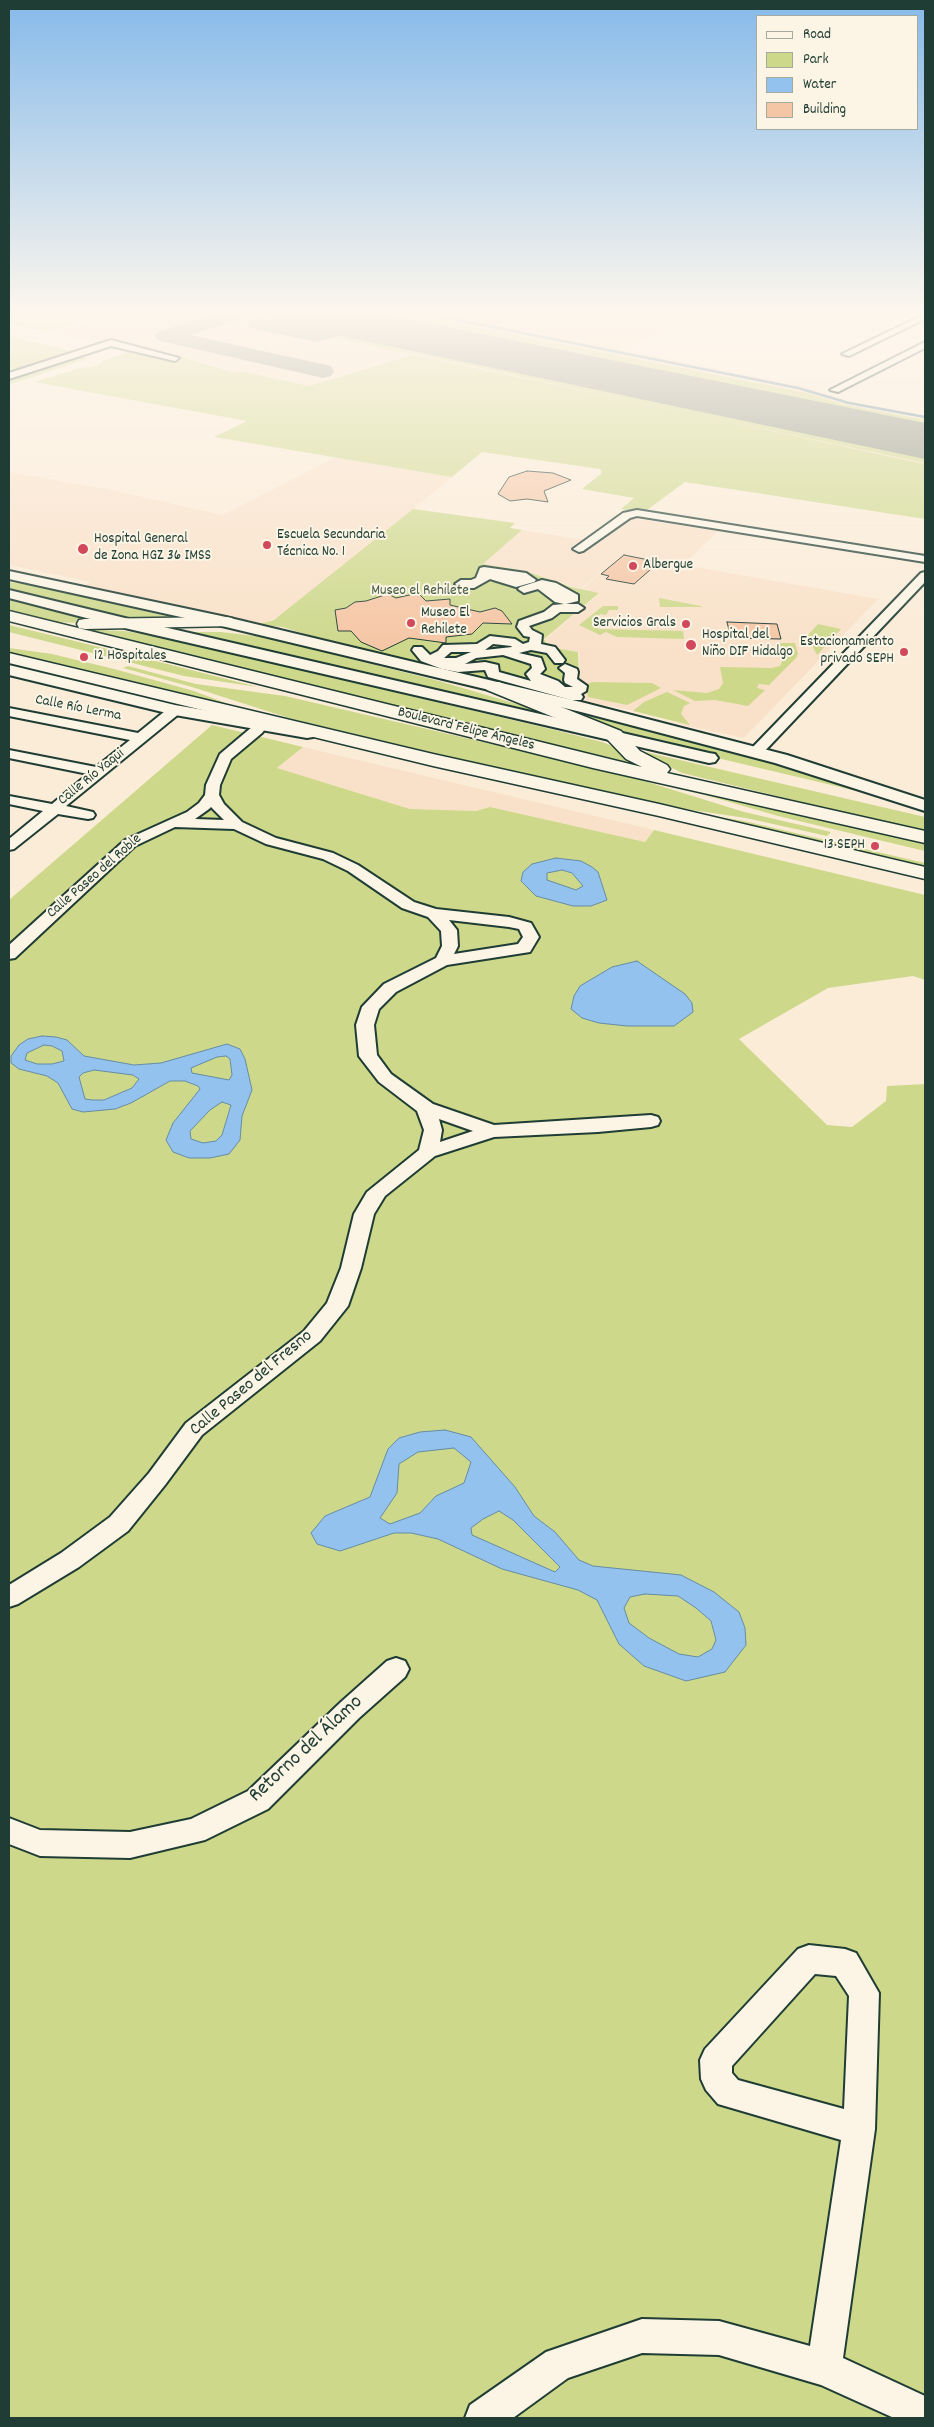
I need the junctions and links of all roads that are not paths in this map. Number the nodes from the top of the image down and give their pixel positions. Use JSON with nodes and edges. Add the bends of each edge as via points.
{"nodes":[{"id":1,"x":822,"y":546,"type":"junction"},
{"id":2,"x":579,"y":549,"type":"dead end"},
{"id":3,"x":925,"y":559,"type":"edge"},
{"id":4,"x":925,"y":566,"type":"edge"},
{"id":5,"x":9,"y":574,"type":"edge"},
{"id":6,"x":925,"y":575,"type":"edge"},
{"id":7,"x":461,"y":584,"type":"dead end"},
{"id":8,"x":9,"y":594,"type":"edge"},
{"id":9,"x":9,"y":612,"type":"edge"},
{"id":10,"x":9,"y":616,"type":"edge"},
{"id":11,"x":226,"y":622,"type":"junction"},
{"id":12,"x":129,"y":624,"type":"junction"},
{"id":13,"x":507,"y":637,"type":"dead end"},
{"id":14,"x":418,"y":650,"type":"dead end"},
{"id":15,"x":511,"y":654,"type":"junction"},
{"id":16,"x":9,"y":658,"type":"edge"},
{"id":17,"x":9,"y":670,"type":"edge"},
{"id":18,"x":493,"y":686,"type":"junction"},
{"id":19,"x":576,"y":697,"type":"dead end"},
{"id":20,"x":175,"y":710,"type":"junction"},
{"id":21,"x":9,"y":712,"type":"edge"},
{"id":22,"x":256,"y":721,"type":"junction"},
{"id":23,"x":614,"y":735,"type":"junction"},
{"id":24,"x":140,"y":738,"type":"junction"},
{"id":25,"x":9,"y":754,"type":"edge"},
{"id":26,"x":750,"y":760,"type":"junction"},
{"id":27,"x":726,"y":762,"type":"dead end"},
{"id":28,"x":99,"y":772,"type":"junction"},
{"id":29,"x":212,"y":795,"type":"junction"},
{"id":30,"x":764,"y":799,"type":"junction"},
{"id":31,"x":9,"y":800,"type":"edge"},
{"id":32,"x":925,"y":808,"type":"edge"},
{"id":33,"x":54,"y":809,"type":"junction"},
{"id":34,"x":88,"y":816,"type":"dead end"},
{"id":35,"x":177,"y":822,"type":"junction"},
{"id":36,"x":237,"y":825,"type":"junction"},
{"id":37,"x":925,"y":837,"type":"edge"},
{"id":38,"x":9,"y":846,"type":"edge"},
{"id":39,"x":925,"y":873,"type":"edge"},
{"id":40,"x":434,"y":914,"type":"junction"},
{"id":41,"x":9,"y":954,"type":"edge"},
{"id":42,"x":443,"y":961,"type":"junction"},
{"id":43,"x":426,"y":1108,"type":"junction"},
{"id":44,"x":651,"y":1121,"type":"dead end"},
{"id":45,"x":492,"y":1131,"type":"junction"},
{"id":46,"x":428,"y":1152,"type":"junction"},
{"id":47,"x":9,"y":1597,"type":"edge"},
{"id":48,"x":396,"y":1669,"type":"dead end"},
{"id":49,"x":9,"y":1831,"type":"edge"},
{"id":50,"x":859,"y":2129,"type":"junction"},
{"id":51,"x":824,"y":2368,"type":"junction"},
{"id":52,"x":925,"y":2414,"type":"edge"},
{"id":53,"x":483,"y":2418,"type":"edge"}],
"edges":[{"from":1,"to":2,"type":"street","via":[[625,517]]},
{"from":1,"to":3,"type":"street"},
{"from":1,"to":4,"type":"street"},
{"from":5,"to":11,"type":"main road"},
{"from":6,"to":26,"type":"street"},
{"from":7,"to":15,"type":"street","via":[[474,584],[479,576],[493,575],[530,586],[552,585],[576,603],[523,624],[528,633],[536,635]]},
{"from":8,"to":12,"type":"main road"},
{"from":9,"to":12,"type":"highway","via":[[57,622]]},
{"from":10,"to":30,"type":"highway","name":"Boulevard Felipe Ángeles","via":[[593,762]]},
{"from":11,"to":12,"type":"highway"},
{"from":11,"to":18,"type":"main road"},
{"from":12,"to":23,"type":"main road"},
{"from":13,"to":15,"type":"street","via":[[487,634],[516,630],[519,635]]},
{"from":14,"to":15,"type":"street","via":[[425,658],[458,668]]},
{"from":15,"to":15,"type":"street","via":[[515,643],[490,640],[480,648],[447,648],[435,657]]},
{"from":15,"to":15,"type":"street","via":[[538,661],[539,669],[533,676],[553,684],[562,692],[579,691],[580,686],[570,680],[572,672],[551,650]]},
{"from":15,"to":19,"type":"street","via":[[492,668],[493,674]]},
{"from":16,"to":22,"type":"highway","name":"Boulevard Felipe Ángeles"},
{"from":17,"to":20,"type":"main road","name":"Boulevard Felipe Ángeles"},
{"from":18,"to":23,"type":"highway"},
{"from":18,"to":26,"type":"main road"},
{"from":20,"to":22,"type":"main road","name":"Boulevard Felipe Ángeles"},
{"from":20,"to":24,"type":"street","name":"Calle Río Yaqui"},
{"from":21,"to":24,"type":"street","name":"Calle Río Lerma"},
{"from":22,"to":29,"type":"street","via":[[216,776]]},
{"from":22,"to":39,"type":"highway","name":"Boulevard Felipe Ángeles"},
{"from":23,"to":27,"type":"main road"},
{"from":23,"to":30,"type":"highway","via":[[634,755],[654,767]]},
{"from":24,"to":28,"type":"street","name":"Calle Río Yaqui"},
{"from":25,"to":28,"type":"street"},
{"from":26,"to":32,"type":"main road"},
{"from":28,"to":33,"type":"street","name":"Calle Río Yaqui"},
{"from":29,"to":35,"type":"street","name":"Calle Paseo del Roble","via":[[204,806]]},
{"from":29,"to":36,"type":"street"},
{"from":30,"to":37,"type":"highway","name":"Boulevard Felipe Ángeles"},
{"from":31,"to":33,"type":"street"},
{"from":33,"to":34,"type":"street"},
{"from":33,"to":38,"type":"street","name":"Calle Río Yaqui"},
{"from":35,"to":36,"type":"street"},
{"from":35,"to":41,"type":"street","name":"Calle Paseo del Roble","via":[[130,843]]},
{"from":36,"to":40,"type":"street","via":[[271,841],[328,856],[353,868],[408,905]]},
{"from":40,"to":42,"type":"street","via":[[449,930],[450,946]]},
{"from":40,"to":42,"type":"street","via":[[509,922],[525,926],[531,937],[524,948]]},
{"from":42,"to":43,"type":"street","via":[[390,988],[371,1007],[365,1025],[368,1056],[385,1078]]},
{"from":43,"to":45,"type":"street"},
{"from":43,"to":46,"type":"street","via":[[433,1130]]},
{"from":44,"to":45,"type":"street"},
{"from":45,"to":46,"type":"street","name":"Calle Paseo del Fresno"},
{"from":46,"to":47,"type":"street","name":"Calle Paseo del Fresno","via":[[377,1192],[364,1214],[337,1306],[312,1336],[194,1429],[118,1524],[70,1560]]},
{"from":48,"to":49,"type":"street","name":"Retorno del Álamo","via":[[258,1800],[195,1831],[130,1845],[40,1843]]},
{"from":50,"to":50,"type":"street","via":[[729,2093],[718,2079],[716,2060],[809,1959],[845,1963],[864,1993]]},
{"from":50,"to":51,"type":"street"},
{"from":51,"to":52,"type":"street"},
{"from":51,"to":53,"type":"street","via":[[720,2338],[642,2336],[558,2364]]}]}
